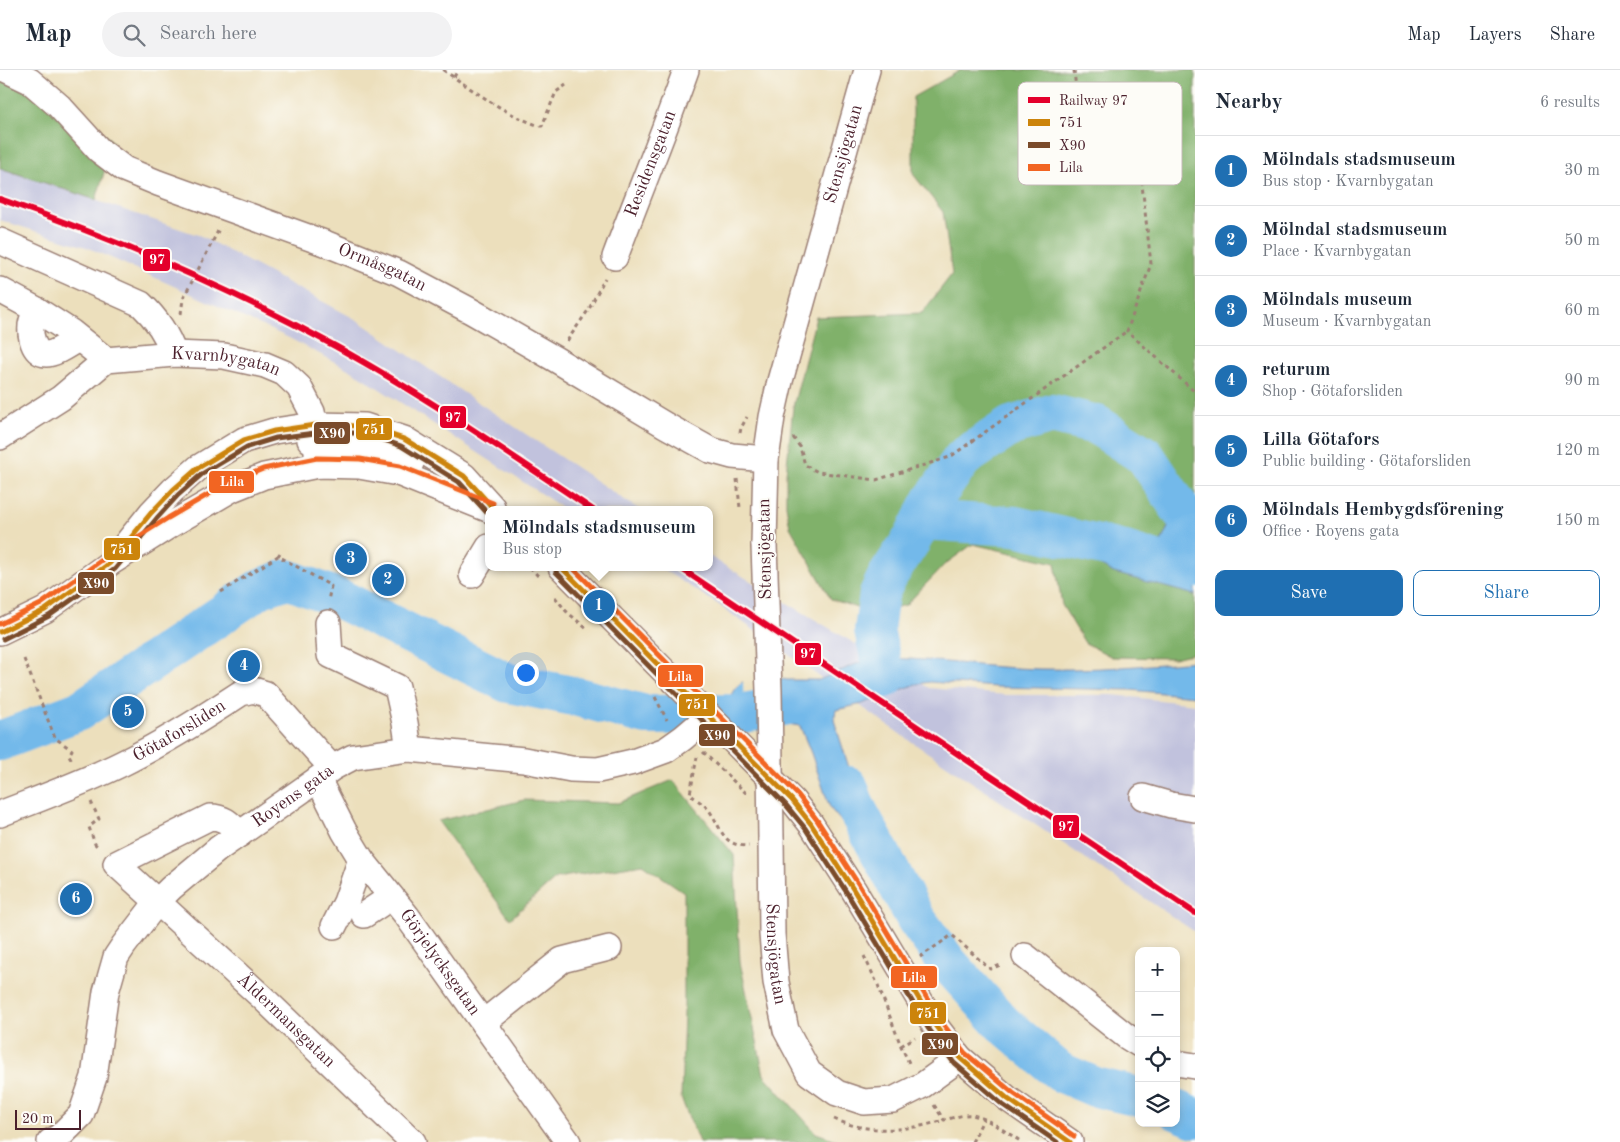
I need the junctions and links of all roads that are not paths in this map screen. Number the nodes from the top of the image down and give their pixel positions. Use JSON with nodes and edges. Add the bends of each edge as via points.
{"nodes":[{"id":1,"x":7,"y":70,"type":"edge"},
{"id":2,"x":686,"y":70,"type":"edge"},
{"id":3,"x":868,"y":70,"type":"edge"},
{"id":4,"x":38,"y":76,"type":"edge"},
{"id":5,"x":0,"y":240,"type":"edge"},
{"id":6,"x":615,"y":257,"type":"road end"},
{"id":7,"x":0,"y":290,"type":"edge"},
{"id":8,"x":37,"y":310,"type":"junction"},
{"id":9,"x":78,"y":339,"type":"junction"},
{"id":10,"x":174,"y":354,"type":"junction"},
{"id":11,"x":106,"y":360,"type":"junction"},
{"id":12,"x":316,"y":432,"type":"junction"},
{"id":13,"x":0,"y":437,"type":"edge"},
{"id":14,"x":766,"y":459,"type":"junction"},
{"id":15,"x":318,"y":465,"type":"junction"},
{"id":16,"x":487,"y":506,"type":"edge"},
{"id":17,"x":485,"y":507,"type":"edge"},
{"id":18,"x":485,"y":554,"type":"edge"},
{"id":19,"x":110,"y":563,"type":"junction"},
{"id":20,"x":566,"y":571,"type":"edge"},
{"id":21,"x":472,"y":575,"type":"dead end"},
{"id":22,"x":328,"y":623,"type":"dead end"},
{"id":23,"x":0,"y":632,"type":"edge"},
{"id":24,"x":715,"y":722,"type":"junction"},
{"id":25,"x":409,"y":749,"type":"junction"},
{"id":26,"x":325,"y":773,"type":"junction"},
{"id":27,"x":1143,"y":797,"type":"dead end"},
{"id":28,"x":1195,"y":809,"type":"edge"},
{"id":29,"x":0,"y":814,"type":"edge"},
{"id":30,"x":240,"y":834,"type":"junction"},
{"id":31,"x":361,"y":859,"type":"junction"},
{"id":32,"x":391,"y":897,"type":"junction"},
{"id":33,"x":158,"y":901,"type":"junction"},
{"id":34,"x":364,"y":915,"type":"dead end"},
{"id":35,"x":334,"y":926,"type":"dead end"},
{"id":36,"x":609,"y":948,"type":"dead end"},
{"id":37,"x":1025,"y":956,"type":"road end"},
{"id":38,"x":483,"y":1023,"type":"junction"},
{"id":39,"x":1135,"y":1042,"type":"edge"},
{"id":40,"x":960,"y":1058,"type":"junction"},
{"id":41,"x":1180,"y":1064,"type":"edge"},
{"id":42,"x":1195,"y":1066,"type":"edge"},
{"id":43,"x":50,"y":1142,"type":"edge"},
{"id":44,"x":413,"y":1142,"type":"edge"},
{"id":45,"x":568,"y":1142,"type":"edge"},
{"id":46,"x":1070,"y":1142,"type":"edge"}],
"edges":[{"from":1,"to":4,"type":"street","name":"Ormåsgatan"},
{"from":2,"to":6,"type":"street","name":"Residensgatan"},
{"from":3,"to":14,"type":"street","name":"Stensjögatan","via":[[780,380]]},
{"from":4,"to":14,"type":"street","name":"Ormåsgatan","via":[[59,106],[99,150],[124,169],[399,273],[521,339],[710,450]]},
{"from":5,"to":10,"type":"street","via":[[141,304],[161,327]]},
{"from":7,"to":8,"type":"street"},
{"from":8,"to":9,"type":"street"},
{"from":8,"to":9,"type":"street","via":[[31,326],[32,338],[39,352],[49,354]]},
{"from":9,"to":11,"type":"street"},
{"from":10,"to":11,"type":"street","name":"Kvarnbygatan"},
{"from":10,"to":12,"type":"street","name":"Kvarnbygatan","via":[[224,356],[284,373],[299,387],[312,412]]},
{"from":11,"to":13,"type":"street","via":[[61,398]]},
{"from":12,"to":15,"type":"street","name":"Kvarnbygatan"},
{"from":12,"to":16,"type":"street","via":[[441,474]]},
{"from":12,"to":19,"type":"street","via":[[198,468],[151,513]]},
{"from":14,"to":40,"type":"street","name":"Stensjögatan","bridge":true,"via":[[764,545],[772,934],[776,982],[786,1030],[809,1073],[837,1093],[864,1102],[893,1100],[923,1085]]},
{"from":15,"to":17,"type":"street","via":[[359,466],[398,473]]},
{"from":15,"to":19,"type":"street","via":[[264,476],[232,489]]},
{"from":18,"to":21,"type":"street"},
{"from":19,"to":23,"type":"street","via":[[45,610]]},
{"from":20,"to":24,"type":"street"},
{"from":22,"to":25,"type":"street","via":[[330,655],[397,687]]},
{"from":24,"to":25,"type":"street","name":"Royens gata","via":[[676,730],[666,750],[598,770]]},
{"from":24,"to":40,"type":"street","via":[[792,800],[811,824],[854,889],[934,1024]]},
{"from":25,"to":26,"type":"street","name":"Royens gata","via":[[352,757]]},
{"from":26,"to":29,"type":"street","name":"Götaforsliden","via":[[266,694],[253,690],[241,693],[123,763]]},
{"from":26,"to":30,"type":"street","name":"Royens gata"},
{"from":26,"to":31,"type":"street","name":"Görjelycksgatan","via":[[344,831]]},
{"from":27,"to":28,"type":"street"},
{"from":30,"to":33,"type":"street","name":"Royens gata"},
{"from":30,"to":33,"type":"street","name":"Åldermansgatan","via":[[228,821],[210,817],[116,864]]},
{"from":31,"to":32,"type":"street","name":"Görjelycksgatan"},
{"from":31,"to":35,"type":"street"},
{"from":32,"to":34,"type":"street"},
{"from":32,"to":38,"type":"street","name":"Görjelycksgatan"},
{"from":33,"to":43,"type":"street","name":"Royens gata","via":[[116,957],[106,992],[94,1077],[81,1115]]},
{"from":33,"to":44,"type":"street","name":"Åldermansgatan"},
{"from":36,"to":38,"type":"street","via":[[562,960]]},
{"from":37,"to":39,"type":"street"},
{"from":38,"to":45,"type":"street","name":"Görjelycksgatan"},
{"from":40,"to":46,"type":"street","via":[[1008,1099]]},
{"from":41,"to":42,"type":"street"}]}
